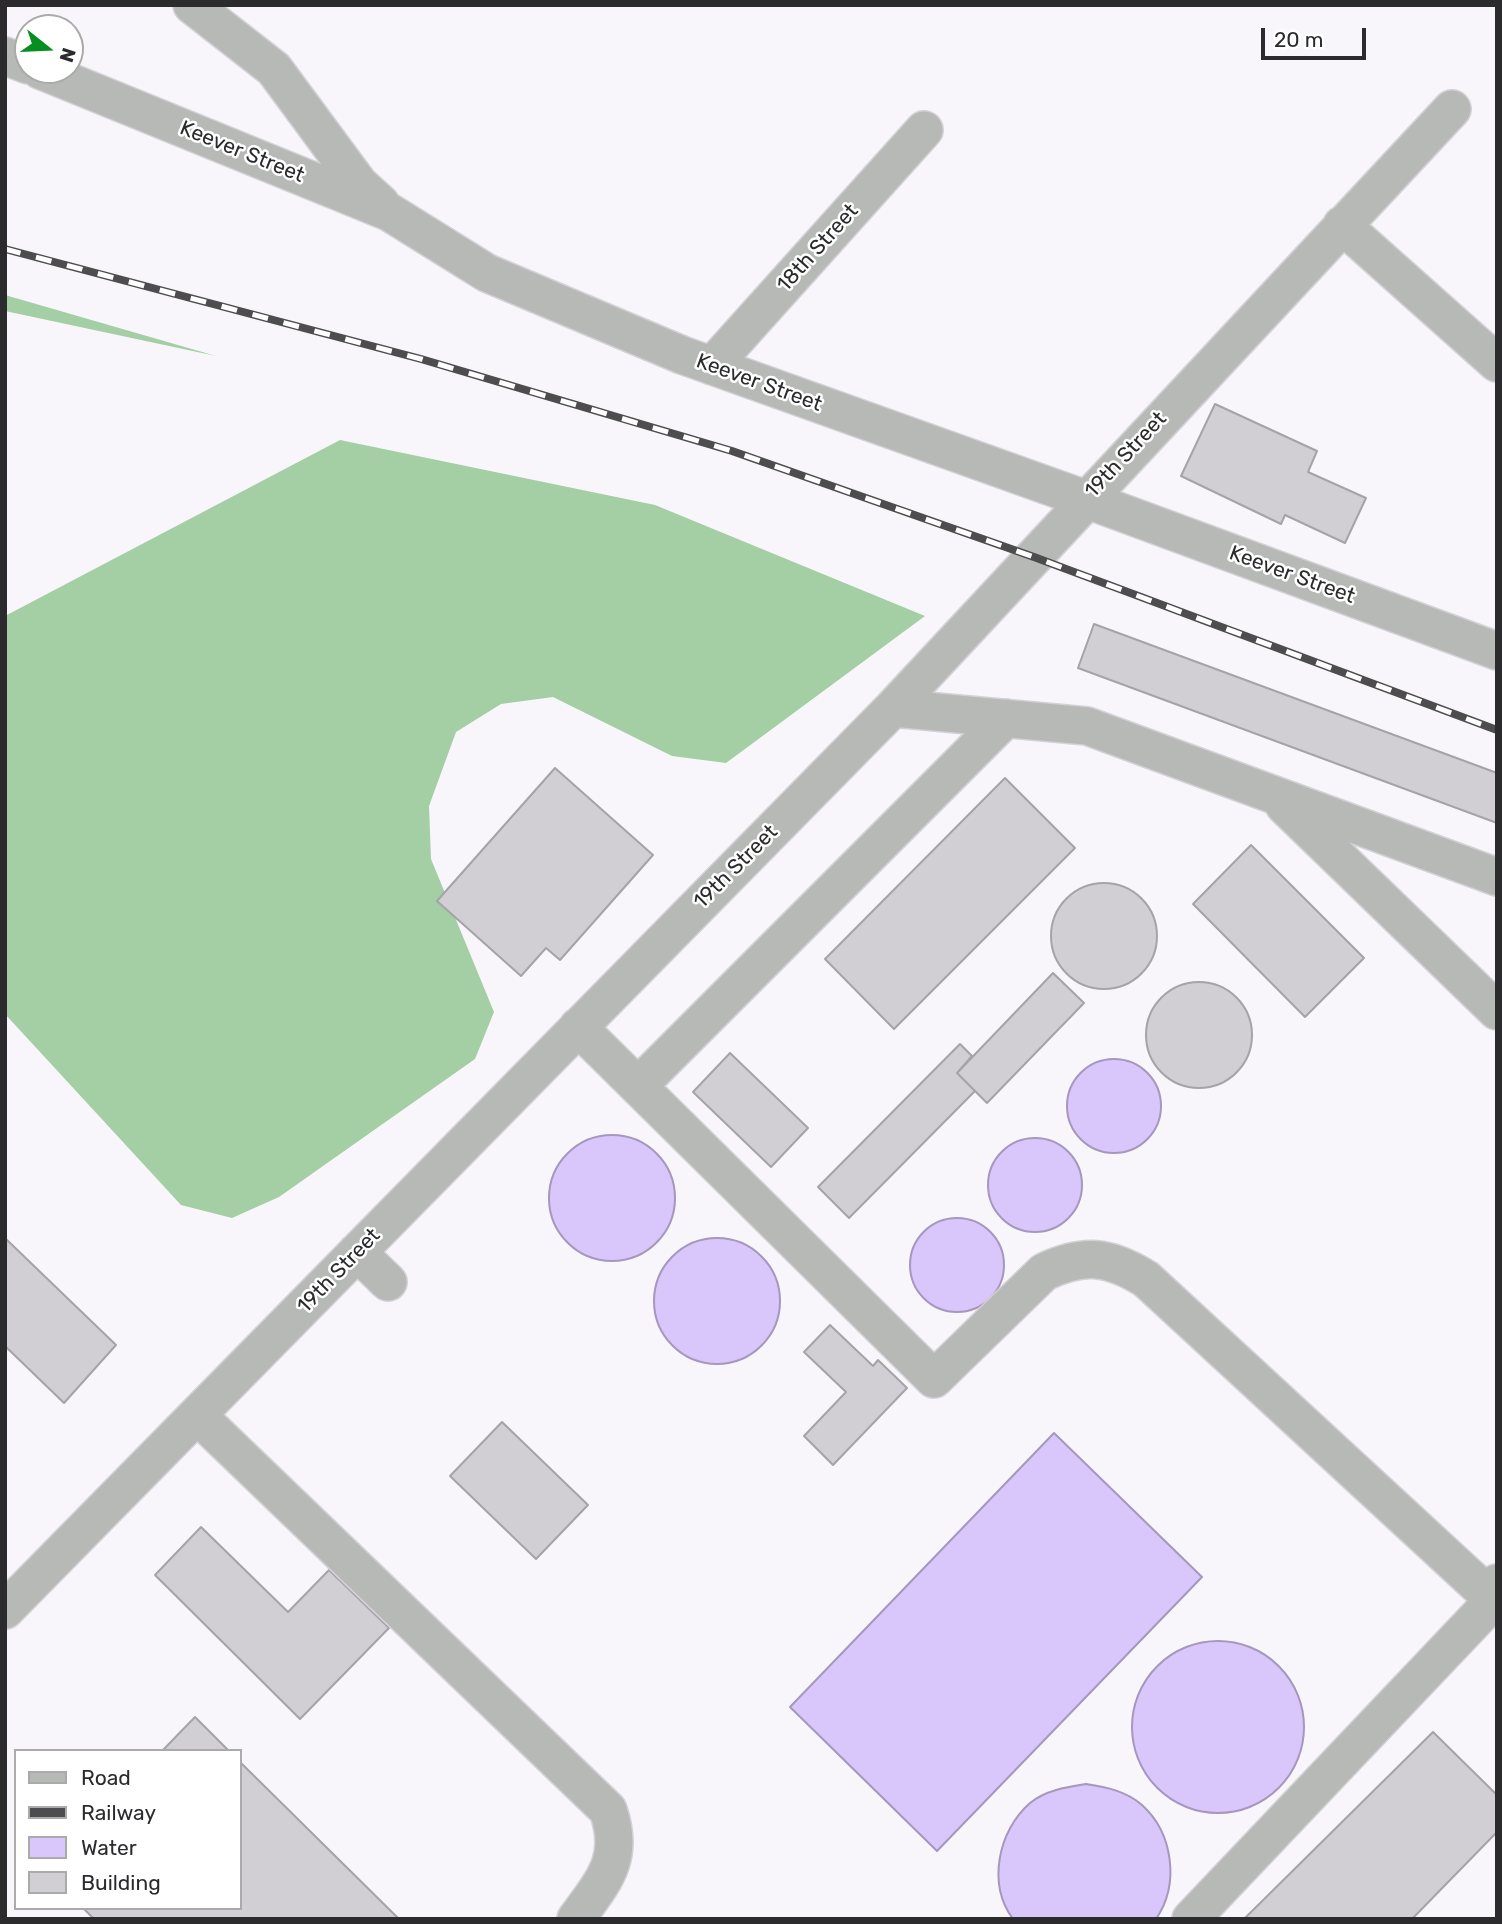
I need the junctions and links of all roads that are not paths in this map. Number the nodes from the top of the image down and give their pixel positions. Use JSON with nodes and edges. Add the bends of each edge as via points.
{"nodes":[{"id":1,"x":192,"y":5,"type":"edge"},
{"id":2,"x":74,"y":84,"type":"edge"},
{"id":3,"x":1452,"y":109,"type":"dead end"},
{"id":4,"x":924,"y":130,"type":"dead end"},
{"id":5,"x":389,"y":212,"type":"junction"},
{"id":6,"x":1342,"y":225,"type":"junction"},
{"id":7,"x":1497,"y":363,"type":"edge"},
{"id":8,"x":712,"y":366,"type":"junction"},
{"id":9,"x":1085,"y":499,"type":"junction"},
{"id":10,"x":1494,"y":646,"type":"edge"},
{"id":11,"x":892,"y":708,"type":"junction"},
{"id":12,"x":1006,"y":718,"type":"junction"},
{"id":13,"x":1273,"y":794,"type":"junction"},
{"id":14,"x":1497,"y":877,"type":"edge"},
{"id":15,"x":1497,"y":1011,"type":"edge"},
{"id":16,"x":579,"y":1027,"type":"junction"},
{"id":17,"x":638,"y":1086,"type":"junction"},
{"id":18,"x":357,"y":1252,"type":"junction"},
{"id":19,"x":388,"y":1282,"type":"dead end"},
{"id":20,"x":197,"y":1415,"type":"junction"},
{"id":21,"x":1495,"y":1592,"type":"edge"},
{"id":22,"x":5,"y":1610,"type":"edge"},
{"id":23,"x":576,"y":1919,"type":"edge"},
{"id":24,"x":1191,"y":1919,"type":"edge"}],
"edges":[{"from":1,"to":5,"type":"street","via":[[274,69],[359,184]]},
{"from":2,"to":5,"type":"street","name":"Keever Street"},
{"from":3,"to":6,"type":"street","name":"19th Street"},
{"from":4,"to":8,"type":"street","name":"18th Street"},
{"from":5,"to":8,"type":"street","name":"Keever Street","via":[[487,273]]},
{"from":6,"to":7,"type":"street"},
{"from":6,"to":9,"type":"street","name":"19th Street"},
{"from":8,"to":9,"type":"street","name":"Keever Street"},
{"from":9,"to":10,"type":"street","name":"Keever Street"},
{"from":9,"to":11,"type":"street","name":"19th Street"},
{"from":11,"to":12,"type":"street"},
{"from":11,"to":16,"type":"street","name":"19th Street"},
{"from":12,"to":13,"type":"street","via":[[1087,726]]},
{"from":12,"to":17,"type":"street"},
{"from":13,"to":14,"type":"street"},
{"from":13,"to":15,"type":"street"},
{"from":16,"to":17,"type":"street"},
{"from":16,"to":18,"type":"street","name":"19th Street"},
{"from":17,"to":21,"type":"street","via":[[934,1379],[1044,1272],[1065,1262],[1090,1259],[1121,1263],[1146,1279]]},
{"from":18,"to":19,"type":"street"},
{"from":18,"to":20,"type":"street","name":"19th Street"},
{"from":20,"to":22,"type":"street","name":"19th Street"},
{"from":20,"to":23,"type":"street","via":[[608,1810],[615,1831],[615,1854],[606,1878]]},
{"from":21,"to":24,"type":"street"}]}
